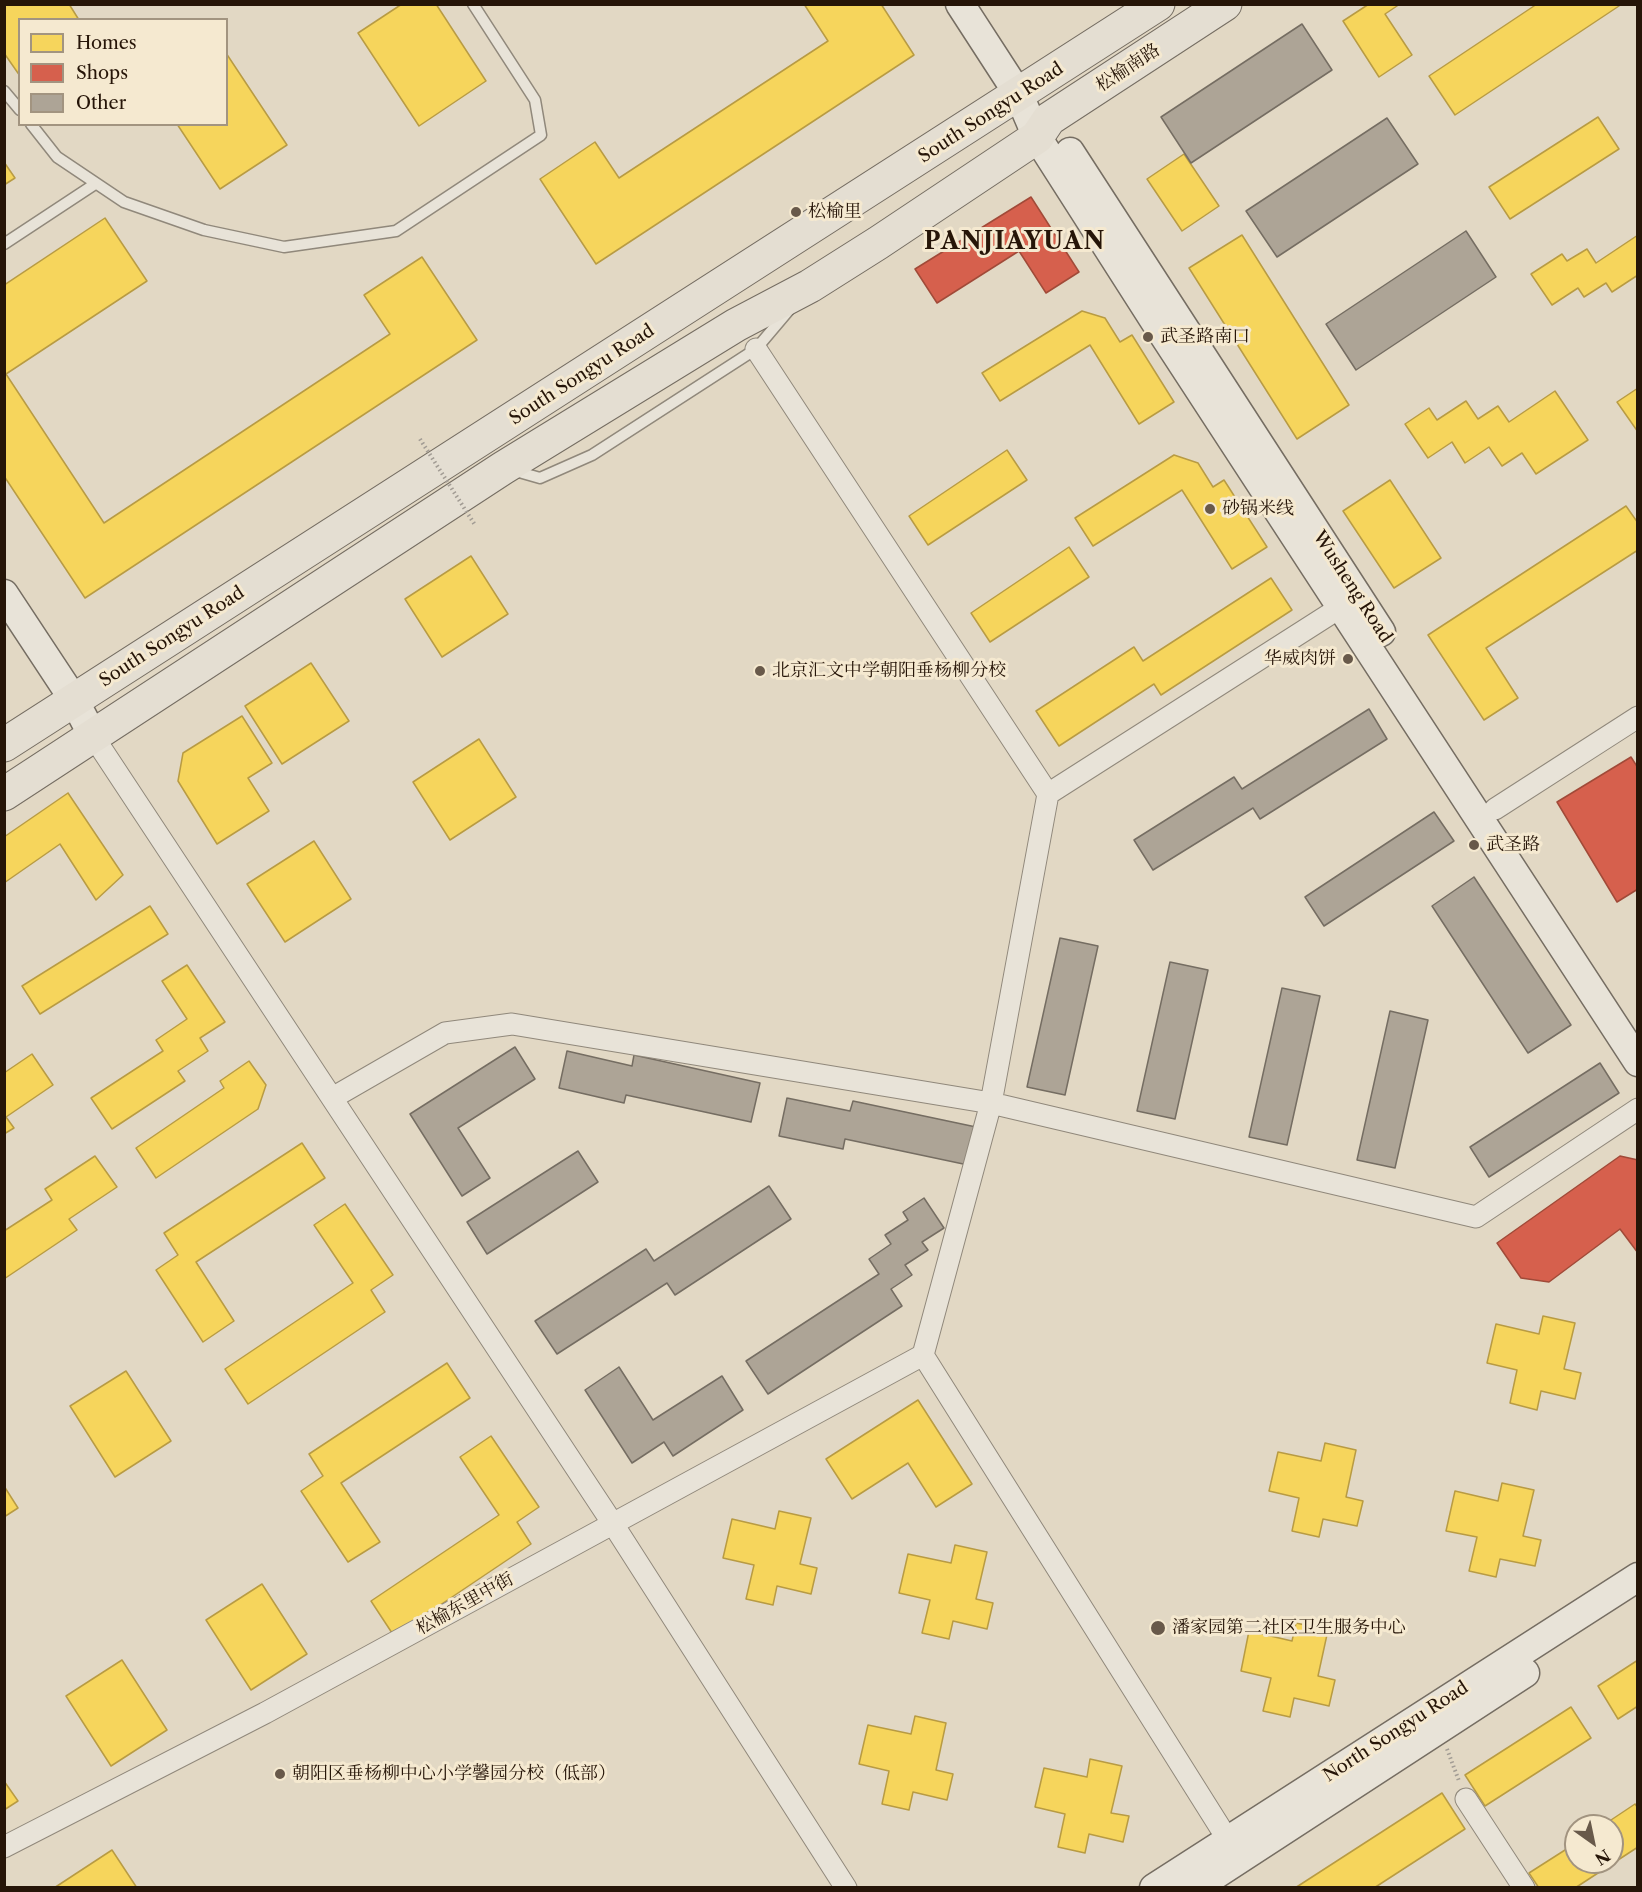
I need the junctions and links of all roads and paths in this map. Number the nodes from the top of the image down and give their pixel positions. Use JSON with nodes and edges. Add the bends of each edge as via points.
{"nodes":[{"id":1,"x":474,"y":4,"type":"edge"},
{"id":2,"x":960,"y":4,"type":"edge"},
{"id":3,"x":1158,"y":4,"type":"edge"},
{"id":4,"x":1226,"y":4,"type":"edge"},
{"id":5,"x":4,"y":91,"type":"edge"},
{"id":6,"x":1019,"y":95,"type":"junction"},
{"id":7,"x":18,"y":108,"type":"edge"},
{"id":8,"x":33,"y":126,"type":"edge"},
{"id":9,"x":1043,"y":128,"type":"junction"},
{"id":10,"x":95,"y":184,"type":"junction"},
{"id":11,"x":4,"y":244,"type":"edge"},
{"id":12,"x":810,"y":286,"type":"junction"},
{"id":13,"x":756,"y":349,"type":"junction"},
{"id":14,"x":420,"y":439,"type":"dead end"},
{"id":15,"x":503,"y":468,"type":"junction"},
{"id":16,"x":475,"y":525,"type":"dead end"},
{"id":17,"x":4,"y":594,"type":"edge"},
{"id":18,"x":1341,"y":607,"type":"junction"},
{"id":19,"x":74,"y":700,"type":"junction"},
{"id":20,"x":1638,"y":717,"type":"edge"},
{"id":21,"x":93,"y":736,"type":"junction"},
{"id":22,"x":4,"y":745,"type":"edge"},
{"id":23,"x":4,"y":794,"type":"edge"},
{"id":24,"x":1048,"y":794,"type":"junction"},
{"id":25,"x":1495,"y":809,"type":"junction"},
{"id":26,"x":1638,"y":1026,"type":"edge"},
{"id":27,"x":1638,"y":1062,"type":"edge"},
{"id":28,"x":334,"y":1097,"type":"junction"},
{"id":29,"x":991,"y":1103,"type":"junction"},
{"id":30,"x":1638,"y":1109,"type":"edge"},
{"id":31,"x":922,"y":1355,"type":"junction"},
{"id":32,"x":613,"y":1524,"type":"junction"},
{"id":33,"x":1638,"y":1577,"type":"edge"},
{"id":34,"x":1638,"y":1600,"type":"edge"},
{"id":35,"x":1439,"y":1729,"type":"junction"},
{"id":36,"x":1466,"y":1799,"type":"joint"},
{"id":37,"x":1228,"y":1840,"type":"junction"},
{"id":38,"x":4,"y":1846,"type":"edge"},
{"id":39,"x":846,"y":1887,"type":"edge"},
{"id":40,"x":1154,"y":1887,"type":"edge"},
{"id":41,"x":1195,"y":1887,"type":"edge"},
{"id":42,"x":1524,"y":1887,"type":"edge"}],
"edges":[{"from":1,"to":10,"type":"lane","via":[[536,100],[541,135],[396,231],[284,247],[204,230],[124,202]]},
{"from":2,"to":6,"type":"street"},
{"from":3,"to":6,"type":"main road","name":"South Songyu Road"},
{"from":4,"to":9,"type":"main road","name":"松榆南路"},
{"from":5,"to":7,"type":"lane"},
{"from":6,"to":9,"type":"street"},
{"from":6,"to":19,"type":"main road","name":"South Songyu Road"},
{"from":8,"to":10,"type":"lane","via":[[57,157]]},
{"from":9,"to":12,"type":"main road","name":"South Songyu Road"},
{"from":9,"to":18,"type":"street","name":"Wusheng Road"},
{"from":9,"to":25,"type":"street","name":"Wusheng Road"},
{"from":10,"to":11,"type":"lane"},
{"from":12,"to":13,"type":"lane"},
{"from":12,"to":15,"type":"main road","name":"South Songyu Road","via":[[736,325]]},
{"from":13,"to":15,"type":"lane","via":[[592,455],[540,478]]},
{"from":13,"to":24,"type":"street"},
{"from":14,"to":16,"type":"path","bridge":true},
{"from":15,"to":21,"type":"main road","name":"South Songyu Road"},
{"from":17,"to":19,"type":"street"},
{"from":18,"to":24,"type":"street"},
{"from":18,"to":27,"type":"street","name":"Wusheng Road"},
{"from":19,"to":21,"type":"street"},
{"from":19,"to":22,"type":"main road","name":"South Songyu Road"},
{"from":20,"to":25,"type":"street"},
{"from":21,"to":23,"type":"main road","name":"South Songyu Road"},
{"from":21,"to":28,"type":"street"},
{"from":24,"to":29,"type":"street"},
{"from":25,"to":26,"type":"street","name":"Wusheng Road"},
{"from":28,"to":29,"type":"street","via":[[445,1033],[512,1024]]},
{"from":28,"to":32,"type":"street"},
{"from":29,"to":30,"type":"street","via":[[1476,1217]]},
{"from":29,"to":31,"type":"street"},
{"from":31,"to":32,"type":"street","name":"松榆东里中街"},
{"from":31,"to":37,"type":"street"},
{"from":32,"to":38,"type":"street","name":"松榆东里中街","via":[[265,1713]]},
{"from":32,"to":39,"type":"street"},
{"from":33,"to":37,"type":"street","name":"North Songyu Road"},
{"from":34,"to":35,"type":"street","name":"North Songyu Road"},
{"from":35,"to":36,"type":"path"},
{"from":35,"to":41,"type":"street","name":"North Songyu Road"},
{"from":36,"to":42,"type":"street"},
{"from":37,"to":40,"type":"street","name":"North Songyu Road"}]}
